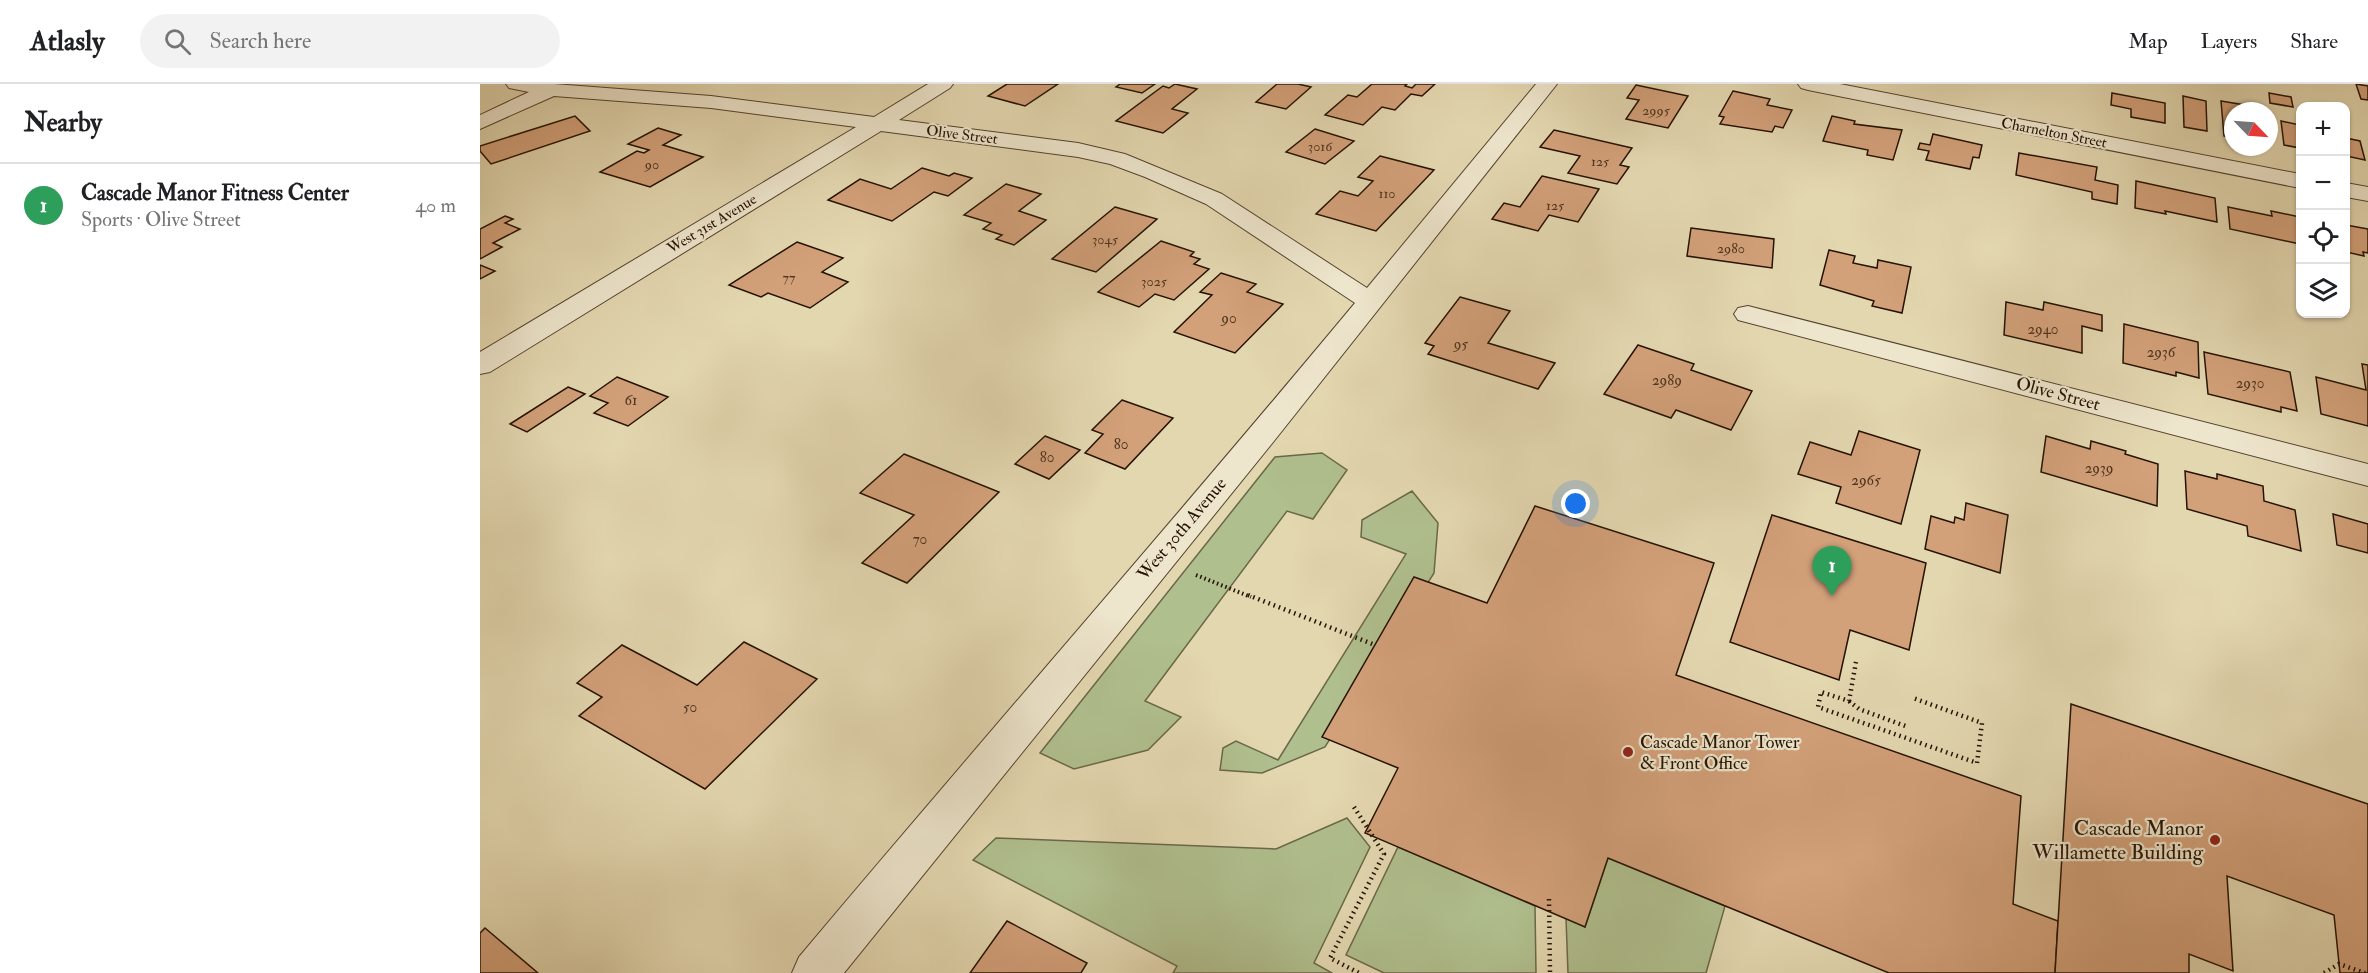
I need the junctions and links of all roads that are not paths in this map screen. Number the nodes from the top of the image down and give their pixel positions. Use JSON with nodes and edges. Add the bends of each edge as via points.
{"nodes":[{"id":1,"x":516,"y":84,"type":"edge"},
{"id":2,"x":943,"y":84,"type":"edge"},
{"id":3,"x":1547,"y":84,"type":"edge"},
{"id":4,"x":1808,"y":84,"type":"edge"},
{"id":5,"x":551,"y":90,"type":"junction"},
{"id":6,"x":480,"y":123,"type":"edge"},
{"id":7,"x":878,"y":123,"type":"junction"},
{"id":8,"x":2296,"y":180,"type":"edge"},
{"id":9,"x":2350,"y":191,"type":"edge"},
{"id":10,"x":2368,"y":194,"type":"edge"},
{"id":11,"x":1370,"y":301,"type":"junction"},
{"id":12,"x":1749,"y":314,"type":"dead end"},
{"id":13,"x":480,"y":365,"type":"edge"},
{"id":14,"x":2368,"y":475,"type":"edge"},
{"id":15,"x":816,"y":973,"type":"edge"}],
"edges":[{"from":1,"to":5,"type":"street","name":"Olive Street"},
{"from":2,"to":7,"type":"street","name":"West 31st Avenue"},
{"from":3,"to":11,"type":"street","name":"West 30th Avenue"},
{"from":4,"to":8,"type":"street","name":"Charnelton Street"},
{"from":5,"to":6,"type":"street"},
{"from":5,"to":7,"type":"street","name":"Olive Street","via":[[711,102]]},
{"from":7,"to":11,"type":"street","name":"Olive Street","via":[[1078,150],[1153,172],[1214,199]]},
{"from":7,"to":13,"type":"street","name":"West 31st Avenue"},
{"from":9,"to":10,"type":"street"},
{"from":11,"to":15,"type":"street","name":"West 30th Avenue"},
{"from":12,"to":14,"type":"street","name":"Olive Street"}]}
